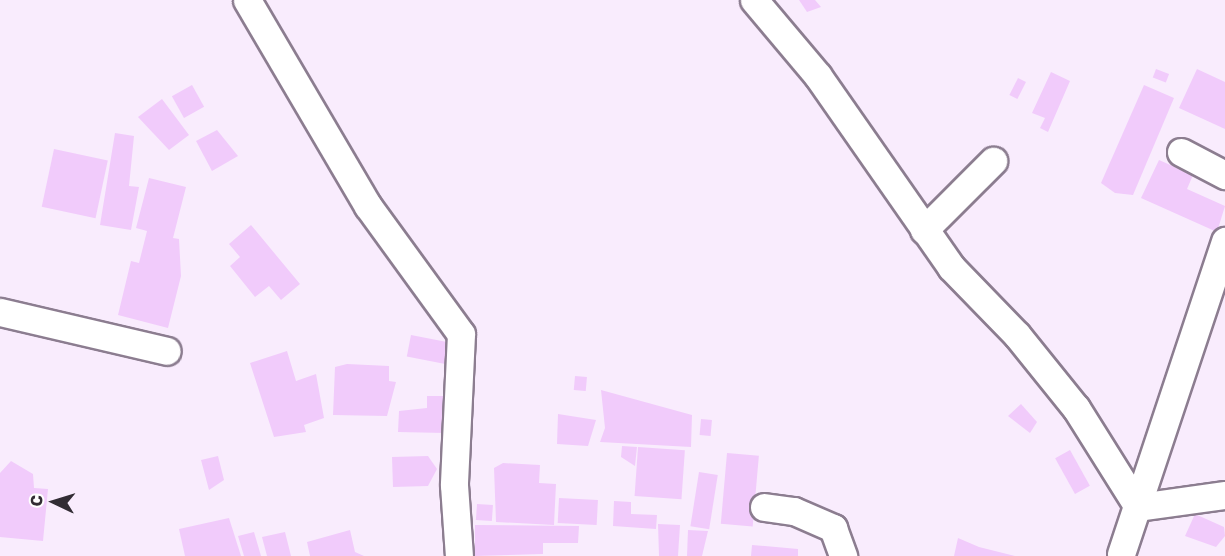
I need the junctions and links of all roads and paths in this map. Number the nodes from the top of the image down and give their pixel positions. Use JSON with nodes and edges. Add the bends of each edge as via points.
{"nodes":[{"id":1,"x":247,"y":0,"type":"edge"},
{"id":2,"x":754,"y":0,"type":"edge"},
{"id":3,"x":1181,"y":152,"type":"dead end"},
{"id":4,"x":993,"y":161,"type":"dead end"},
{"id":5,"x":1225,"y":176,"type":"edge"},
{"id":6,"x":924,"y":230,"type":"junction"},
{"id":7,"x":1225,"y":241,"type":"edge"},
{"id":8,"x":0,"y":312,"type":"edge"},
{"id":9,"x":167,"y":351,"type":"dead end"},
{"id":10,"x":1225,"y":495,"type":"edge"},
{"id":11,"x":764,"y":507,"type":"dead end"},
{"id":12,"x":1138,"y":507,"type":"junction"},
{"id":13,"x":1128,"y":555,"type":"edge"},
{"id":14,"x":459,"y":556,"type":"edge"},
{"id":15,"x":843,"y":556,"type":"edge"}],
"edges":[{"from":1,"to":14,"type":"street","via":[[368,206],[461,334],[454,485]]},
{"from":2,"to":6,"type":"street","via":[[818,76]]},
{"from":3,"to":5,"type":"street"},
{"from":4,"to":6,"type":"street"},
{"from":6,"to":12,"type":"street","via":[[1076,408]]},
{"from":7,"to":12,"type":"street"},
{"from":8,"to":9,"type":"street"},
{"from":10,"to":12,"type":"street"},
{"from":11,"to":15,"type":"street","via":[[794,511],[832,528]]},
{"from":12,"to":13,"type":"street"}]}
